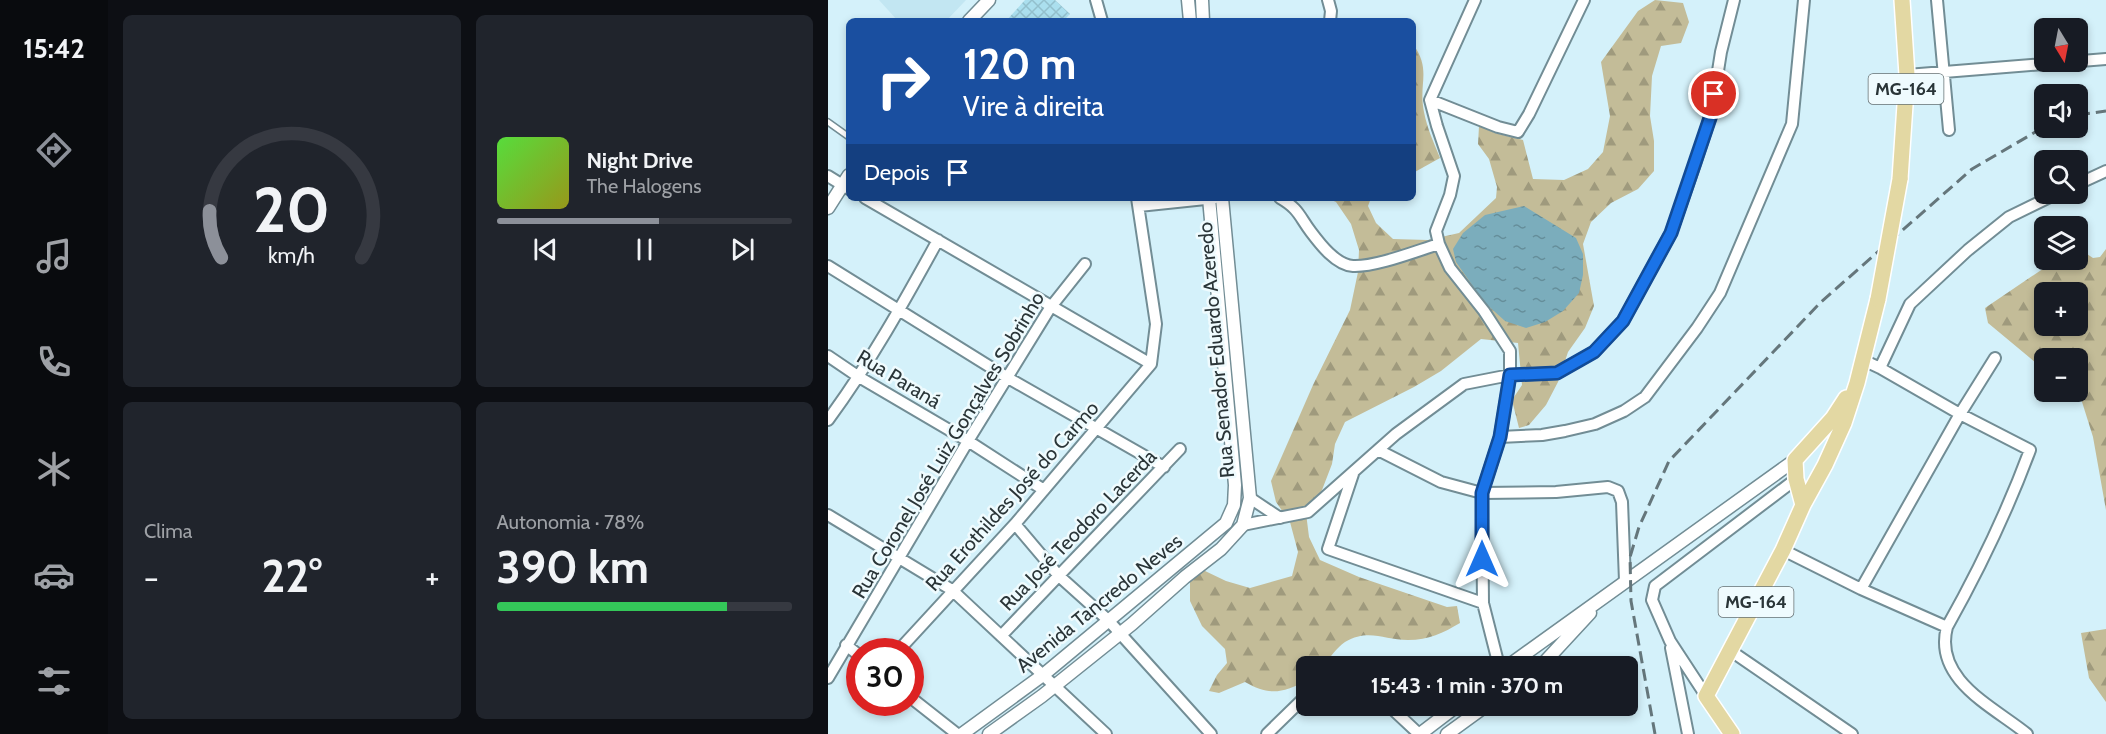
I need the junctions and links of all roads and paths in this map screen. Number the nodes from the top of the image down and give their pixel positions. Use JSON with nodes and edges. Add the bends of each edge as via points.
{"nodes":[{"id":1,"x":989,"y":0,"type":"edge"},
{"id":2,"x":1096,"y":0,"type":"edge"},
{"id":3,"x":1188,"y":0,"type":"edge"},
{"id":4,"x":1202,"y":0,"type":"edge"},
{"id":5,"x":1328,"y":0,"type":"edge"},
{"id":6,"x":1475,"y":0,"type":"edge"},
{"id":7,"x":1584,"y":0,"type":"edge"},
{"id":8,"x":1734,"y":0,"type":"edge"},
{"id":9,"x":1804,"y":0,"type":"edge"},
{"id":10,"x":1902,"y":0,"type":"edge"},
{"id":11,"x":1936,"y":0,"type":"edge"},
{"id":12,"x":972,"y":18,"type":"edge"},
{"id":13,"x":1101,"y":18,"type":"edge"},
{"id":14,"x":1190,"y":18,"type":"edge"},
{"id":15,"x":1203,"y":18,"type":"edge"},
{"id":16,"x":1331,"y":18,"type":"edge"},
{"id":17,"x":2106,"y":59,"type":"edge"},
{"id":18,"x":1944,"y":73,"type":"junction"},
{"id":19,"x":1907,"y":75,"type":"junction"},
{"id":20,"x":1430,"y":100,"type":"junction"},
{"id":21,"x":828,"y":122,"type":"edge"},
{"id":22,"x":1948,"y":130,"type":"dead end"},
{"id":23,"x":846,"y":135,"type":"edge"},
{"id":24,"x":2106,"y":171,"type":"edge"},
{"id":25,"x":828,"y":176,"type":"edge"},
{"id":26,"x":2088,"y":179,"type":"edge"},
{"id":27,"x":846,"y":183,"type":"edge"},
{"id":28,"x":846,"y":184,"type":"edge"},
{"id":29,"x":870,"y":201,"type":"edge"},
{"id":30,"x":1156,"y":201,"type":"edge"},
{"id":31,"x":1209,"y":201,"type":"edge"},
{"id":32,"x":1222,"y":201,"type":"edge"},
{"id":33,"x":1286,"y":201,"type":"edge"},
{"id":34,"x":1138,"y":202,"type":"edge"},
{"id":35,"x":2036,"y":204,"type":"edge"},
{"id":36,"x":828,"y":208,"type":"edge"},
{"id":37,"x":938,"y":240,"type":"junction"},
{"id":38,"x":1438,"y":244,"type":"junction"},
{"id":39,"x":1085,"y":264,"type":"dead end"},
{"id":40,"x":828,"y":266,"type":"edge"},
{"id":41,"x":1052,"y":305,"type":"junction"},
{"id":42,"x":900,"y":310,"type":"junction"},
{"id":43,"x":828,"y":356,"type":"edge"},
{"id":44,"x":1995,"y":358,"type":"dead end"},
{"id":45,"x":1863,"y":360,"type":"junction"},
{"id":46,"x":1151,"y":364,"type":"junction"},
{"id":47,"x":1880,"y":368,"type":"junction"},
{"id":48,"x":1510,"y":375,"type":"junction"},
{"id":49,"x":859,"y":377,"type":"junction"},
{"id":50,"x":1008,"y":378,"type":"junction"},
{"id":51,"x":1857,"y":382,"type":"junction"},
{"id":52,"x":1960,"y":414,"type":"junction"},
{"id":53,"x":828,"y":420,"type":"edge"},
{"id":54,"x":1096,"y":428,"type":"junction"},
{"id":55,"x":1500,"y":437,"type":"junction"},
{"id":56,"x":968,"y":441,"type":"junction"},
{"id":57,"x":1808,"y":445,"type":"junction"},
{"id":58,"x":1180,"y":449,"type":"dead end"},
{"id":59,"x":1378,"y":450,"type":"junction"},
{"id":60,"x":1795,"y":460,"type":"junction"},
{"id":61,"x":1826,"y":465,"type":"junction"},
{"id":62,"x":1164,"y":467,"type":"junction"},
{"id":63,"x":1353,"y":473,"type":"junction"},
{"id":64,"x":1796,"y":479,"type":"junction"},
{"id":65,"x":1235,"y":485,"type":"joint"},
{"id":66,"x":1044,"y":490,"type":"junction"},
{"id":67,"x":1482,"y":493,"type":"junction"},
{"id":68,"x":1250,"y":498,"type":"junction"},
{"id":69,"x":1803,"y":505,"type":"junction"},
{"id":70,"x":828,"y":514,"type":"edge"},
{"id":71,"x":1280,"y":518,"type":"junction"},
{"id":72,"x":1015,"y":524,"type":"junction"},
{"id":73,"x":1243,"y":525,"type":"junction"},
{"id":74,"x":1783,"y":550,"type":"junction"},
{"id":75,"x":899,"y":559,"type":"junction"},
{"id":76,"x":1059,"y":576,"type":"junction"},
{"id":77,"x":1625,"y":581,"type":"junction"},
{"id":78,"x":1861,"y":589,"type":"junction"},
{"id":79,"x":952,"y":590,"type":"junction"},
{"id":80,"x":1600,"y":601,"type":"junction"},
{"id":81,"x":1483,"y":603,"type":"junction"},
{"id":82,"x":1108,"y":620,"type":"junction"},
{"id":83,"x":1947,"y":627,"type":"junction"},
{"id":84,"x":1120,"y":633,"type":"junction"},
{"id":85,"x":1000,"y":636,"type":"junction"},
{"id":86,"x":850,"y":638,"type":"edge"},
{"id":87,"x":910,"y":638,"type":"edge"},
{"id":88,"x":1670,"y":641,"type":"junction"},
{"id":89,"x":846,"y":645,"type":"edge"},
{"id":90,"x":1731,"y":651,"type":"junction"},
{"id":91,"x":1496,"y":656,"type":"edge"},
{"id":92,"x":1521,"y":656,"type":"edge"},
{"id":93,"x":1552,"y":656,"type":"edge"},
{"id":94,"x":829,"y":672,"type":"edge"},
{"id":95,"x":1043,"y":675,"type":"junction"},
{"id":96,"x":1054,"y":686,"type":"junction"},
{"id":97,"x":1706,"y":696,"type":"junction"},
{"id":98,"x":1296,"y":706,"type":"edge"},
{"id":99,"x":924,"y":708,"type":"edge"},
{"id":100,"x":1400,"y":716,"type":"edge"},
{"id":101,"x":1444,"y":716,"type":"edge"},
{"id":102,"x":1472,"y":716,"type":"edge"},
{"id":103,"x":957,"y":734,"type":"edge"},
{"id":104,"x":962,"y":734,"type":"edge"},
{"id":105,"x":989,"y":734,"type":"edge"},
{"id":106,"x":1106,"y":734,"type":"edge"},
{"id":107,"x":1211,"y":734,"type":"edge"},
{"id":108,"x":1267,"y":734,"type":"edge"},
{"id":109,"x":1420,"y":734,"type":"edge"},
{"id":110,"x":1447,"y":734,"type":"edge"},
{"id":111,"x":1688,"y":734,"type":"edge"},
{"id":112,"x":1732,"y":734,"type":"edge"},
{"id":113,"x":1852,"y":734,"type":"edge"},
{"id":114,"x":2027,"y":734,"type":"edge"}],
"edges":[{"from":1,"to":12,"type":"street"},
{"from":2,"to":13,"type":"street"},
{"from":3,"to":14,"type":"street"},
{"from":4,"to":15,"type":"street"},
{"from":5,"to":16,"type":"street"},
{"from":6,"to":20,"type":"street"},
{"from":7,"to":20,"type":"street","via":[[1518,132]]},
{"from":8,"to":48,"type":"street","via":[[1711,115],[1695,164],[1671,233],[1623,321],[1594,352],[1557,373]]},
{"from":9,"to":55,"type":"street","via":[[1792,124],[1720,293],[1697,328],[1646,398],[1624,411],[1595,424],[1565,431]]},
{"from":10,"to":19,"type":"main road","number":"MG-164"},
{"from":11,"to":18,"type":"street"},
{"from":17,"to":18,"type":"street"},
{"from":18,"to":19,"type":"street"},
{"from":18,"to":22,"type":"street"},
{"from":19,"to":45,"type":"main road","number":"MG-164","bridge":true,"via":[[1900,179]]},
{"from":20,"to":38,"type":"street","via":[[1454,176],[1436,231]]},
{"from":21,"to":23,"type":"lane"},
{"from":24,"to":26,"type":"street"},
{"from":25,"to":27,"type":"street"},
{"from":28,"to":36,"type":"street"},
{"from":29,"to":37,"type":"street"},
{"from":30,"to":34,"type":"street"},
{"from":31,"to":65,"type":"street","name":"Rua Senador Eduardo Azeredo"},
{"from":32,"to":68,"type":"street","name":"Rua Senador Eduardo Azeredo"},
{"from":33,"to":38,"type":"street","via":[[1334,258],[1352,266]]},
{"from":34,"to":46,"type":"street","via":[[1156,324]]},
{"from":35,"to":47,"type":"street","via":[[2009,217],[1910,304]]},
{"from":37,"to":41,"type":"street"},
{"from":37,"to":42,"type":"street"},
{"from":38,"to":48,"type":"street","via":[[1510,351]]},
{"from":39,"to":41,"type":"street","name":"Rua Coronel José Luiz Gonçalves Sobrinho"},
{"from":40,"to":42,"type":"street"},
{"from":41,"to":46,"type":"street"},
{"from":41,"to":50,"type":"street","name":"Rua Coronel José Luiz Gonçalves Sobrinho"},
{"from":42,"to":49,"type":"street"},
{"from":42,"to":50,"type":"street"},
{"from":43,"to":49,"type":"street","name":"Rua Paraná"},
{"from":44,"to":52,"type":"street"},
{"from":45,"to":47,"type":"street"},
{"from":45,"to":51,"type":"main road","number":"MG-164"},
{"from":46,"to":54,"type":"street","name":"Rua Erothildes José do Carmo"},
{"from":47,"to":52,"type":"street"},
{"from":48,"to":55,"type":"street"},
{"from":48,"to":59,"type":"street","via":[[1464,384]]},
{"from":49,"to":53,"type":"street"},
{"from":49,"to":56,"type":"street","name":"Rua Paraná"},
{"from":50,"to":54,"type":"street"},
{"from":50,"to":56,"type":"street","name":"Rua Coronel José Luiz Gonçalves Sobrinho"},
{"from":51,"to":57,"type":"main road","number":"MG-164","via":[[1833,418]]},
{"from":51,"to":61,"type":"main road","number":"MG-164"},
{"from":52,"to":78,"type":"street"},
{"from":52,"to":83,"type":"street","via":[[2030,450],[1983,561]]},
{"from":54,"to":62,"type":"street"},
{"from":54,"to":66,"type":"street","name":"Rua Erothildes José do Carmo"},
{"from":55,"to":67,"type":"street"},
{"from":56,"to":66,"type":"street","name":"Rua Paraná"},
{"from":56,"to":75,"type":"street","name":"Rua Coronel José Luiz Gonçalves Sobrinho"},
{"from":57,"to":60,"type":"main road","number":"MG-164"},
{"from":57,"to":61,"type":"main road"},
{"from":58,"to":62,"type":"street","name":"Rua José Teodoro Lacerda"},
{"from":59,"to":63,"type":"street"},
{"from":59,"to":67,"type":"street","via":[[1441,482]]},
{"from":60,"to":64,"type":"main road"},
{"from":60,"to":77,"type":"street"},
{"from":61,"to":69,"type":"main road","number":"MG-164"},
{"from":62,"to":76,"type":"street","name":"Rua José Teodoro Lacerda"},
{"from":63,"to":71,"type":"street","via":[[1308,512]]},
{"from":63,"to":81,"type":"street","via":[[1328,549]]},
{"from":64,"to":69,"type":"main road"},
{"from":64,"to":88,"type":"street","via":[[1655,586],[1652,600]]},
{"from":65,"to":82,"type":"street","name":"Avenida Tancredo Neves","via":[[1234,505],[1226,523]]},
{"from":66,"to":72,"type":"street","name":"Rua Erothildes José do Carmo"},
{"from":67,"to":77,"type":"street","via":[[1608,488],[1618,491],[1622,502]]},
{"from":67,"to":81,"type":"street"},
{"from":68,"to":71,"type":"street"},
{"from":68,"to":73,"type":"street","name":"Avenida Tancredo Neves"},
{"from":69,"to":74,"type":"main road","number":"MG-164"},
{"from":70,"to":75,"type":"street"},
{"from":71,"to":73,"type":"street"},
{"from":72,"to":76,"type":"street"},
{"from":72,"to":79,"type":"street","name":"Rua Erothildes José do Carmo"},
{"from":73,"to":84,"type":"street","name":"Avenida Tancredo Neves","via":[[1221,549]]},
{"from":74,"to":78,"type":"street"},
{"from":74,"to":90,"type":"main road","number":"MG-164"},
{"from":75,"to":79,"type":"street"},
{"from":75,"to":86,"type":"street","name":"Rua Coronel José Luiz Gonçalves Sobrinho"},
{"from":76,"to":82,"type":"street"},
{"from":76,"to":85,"type":"street","name":"Rua José Teodoro Lacerda"},
{"from":77,"to":80,"type":"street"},
{"from":78,"to":83,"type":"street"},
{"from":79,"to":85,"type":"street"},
{"from":79,"to":87,"type":"street","name":"Rua Erothildes José do Carmo"},
{"from":80,"to":92,"type":"street"},
{"from":80,"to":93,"type":"street"},
{"from":81,"to":91,"type":"street"},
{"from":82,"to":84,"type":"street"},
{"from":82,"to":95,"type":"street","name":"Avenida Tancredo Neves"},
{"from":83,"to":114,"type":"street","via":[[1949,662],[1959,679],[1971,694]]},
{"from":84,"to":96,"type":"street","name":"Avenida Tancredo Neves"},
{"from":84,"to":107,"type":"street"},
{"from":85,"to":95,"type":"street"},
{"from":88,"to":97,"type":"street"},
{"from":88,"to":111,"type":"street"},
{"from":89,"to":94,"type":"street","name":"Rua Coronel José Luiz Gonçalves Sobrinho"},
{"from":90,"to":97,"type":"main road","number":"MG-164"},
{"from":90,"to":113,"type":"street"},
{"from":95,"to":96,"type":"street"},
{"from":95,"to":104,"type":"street","name":"Avenida Tancredo Neves"},
{"from":96,"to":105,"type":"street","name":"Avenida Tancredo Neves"},
{"from":96,"to":106,"type":"street"},
{"from":97,"to":112,"type":"main road"},
{"from":98,"to":108,"type":"street"},
{"from":99,"to":103,"type":"street"},
{"from":100,"to":109,"type":"street"},
{"from":101,"to":109,"type":"street"},
{"from":102,"to":110,"type":"street"}]}
